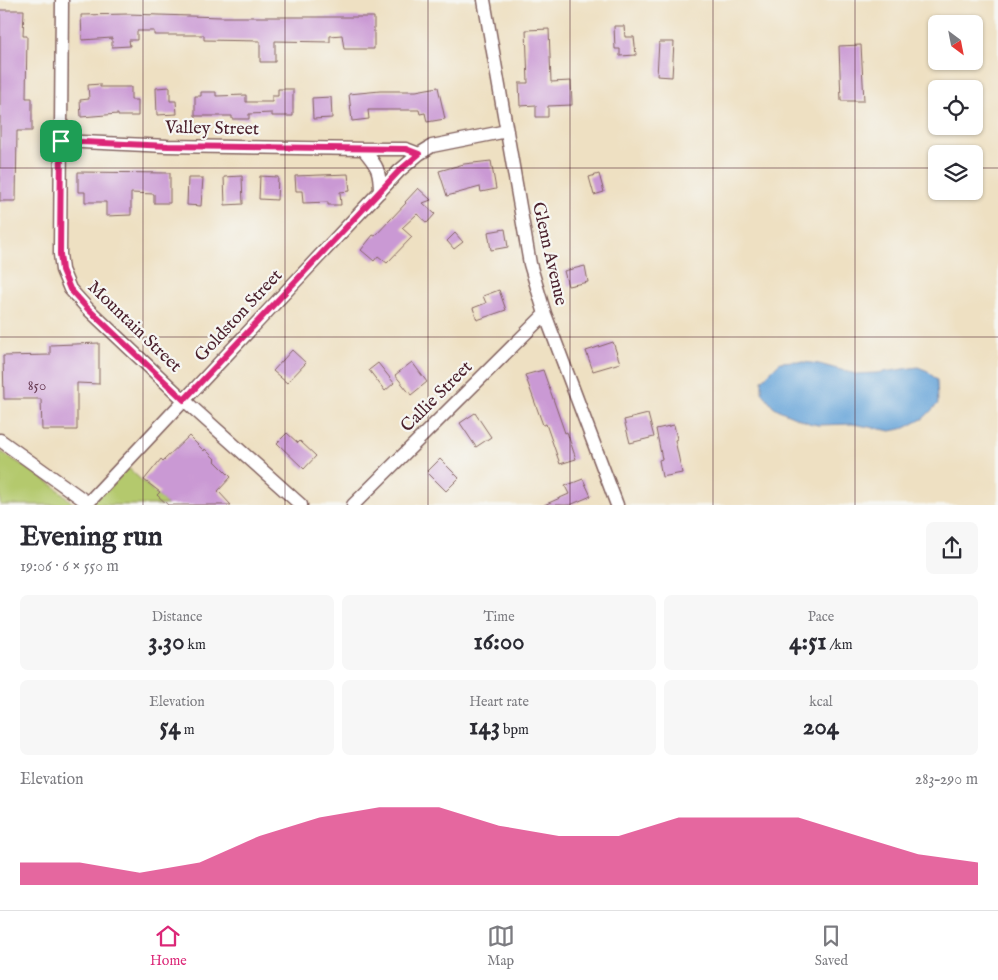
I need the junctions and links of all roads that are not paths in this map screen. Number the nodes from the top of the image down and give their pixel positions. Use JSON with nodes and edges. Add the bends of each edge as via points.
{"nodes":[{"id":1,"x":62,"y":0,"type":"edge"},
{"id":2,"x":484,"y":0,"type":"edge"},
{"id":3,"x":507,"y":131,"type":"junction"},
{"id":4,"x":61,"y":141,"type":"junction"},
{"id":5,"x":363,"y":149,"type":"junction"},
{"id":6,"x":419,"y":154,"type":"junction"},
{"id":7,"x":380,"y":192,"type":"junction"},
{"id":8,"x":545,"y":314,"type":"junction"},
{"id":9,"x":184,"y":400,"type":"junction"},
{"id":10,"x":0,"y":440,"type":"edge"},
{"id":11,"x":87,"y":504,"type":"edge"},
{"id":12,"x":301,"y":505,"type":"edge"},
{"id":13,"x":353,"y":505,"type":"edge"},
{"id":14,"x":617,"y":505,"type":"edge"}],
"edges":[{"from":1,"to":4,"type":"street","name":"Mountain Street"},
{"from":2,"to":3,"type":"street","name":"Glenn Avenue"},
{"from":3,"to":6,"type":"street","via":[[432,146]]},
{"from":3,"to":8,"type":"street","name":"Glenn Avenue","via":[[530,264]]},
{"from":4,"to":5,"type":"street","name":"Valley Street"},
{"from":4,"to":9,"type":"street","name":"Mountain Street","via":[[60,254],[70,289]]},
{"from":5,"to":6,"type":"street","name":"Valley Street","via":[[406,149]]},
{"from":5,"to":7,"type":"street","via":[[380,173]]},
{"from":6,"to":7,"type":"street","name":"Goldston Street"},
{"from":7,"to":9,"type":"street","name":"Goldston Street"},
{"from":8,"to":13,"type":"street","name":"Callie Street"},
{"from":8,"to":14,"type":"street","name":"Glenn Avenue"},
{"from":9,"to":11,"type":"street","name":"Goldston Street"},
{"from":9,"to":12,"type":"street","name":"Mountain Street"},
{"from":10,"to":11,"type":"street"}]}
